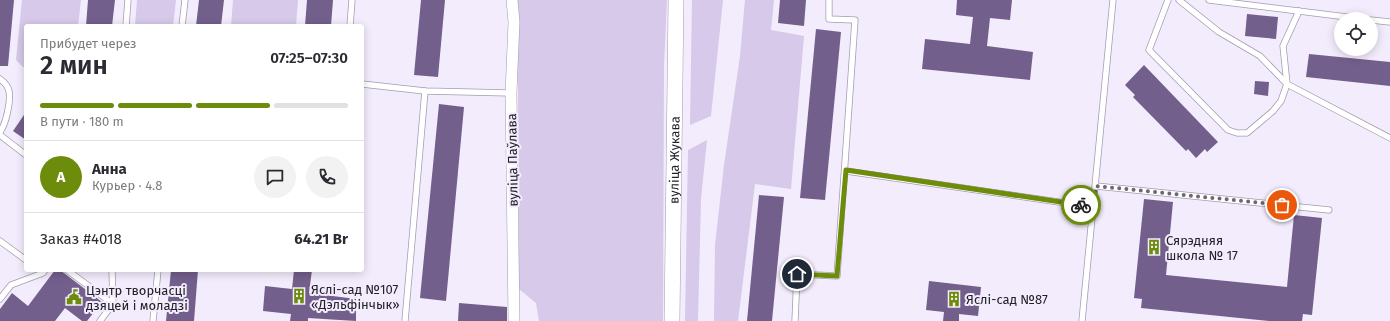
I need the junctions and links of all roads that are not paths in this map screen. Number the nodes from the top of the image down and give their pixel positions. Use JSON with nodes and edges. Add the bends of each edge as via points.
{"nodes":[{"id":1,"x":128,"y":0,"type":"edge"},
{"id":2,"x":185,"y":0,"type":"edge"},
{"id":3,"x":352,"y":0,"type":"edge"},
{"id":4,"x":512,"y":0,"type":"edge"},
{"id":5,"x":676,"y":0,"type":"edge"},
{"id":6,"x":829,"y":0,"type":"edge"},
{"id":7,"x":1113,"y":0,"type":"edge"},
{"id":8,"x":1168,"y":0,"type":"edge"},
{"id":9,"x":1179,"y":0,"type":"edge"},
{"id":10,"x":1209,"y":0,"type":"edge"},
{"id":11,"x":1299,"y":11,"type":"junction"},
{"id":12,"x":1334,"y":15,"type":"edge"},
{"id":13,"x":1378,"y":21,"type":"edge"},
{"id":14,"x":1390,"y":22,"type":"edge"},
{"id":15,"x":126,"y":24,"type":"edge"},
{"id":16,"x":182,"y":24,"type":"edge"},
{"id":17,"x":350,"y":24,"type":"edge"},
{"id":18,"x":0,"y":79,"type":"edge"},
{"id":19,"x":364,"y":84,"type":"edge"},
{"id":20,"x":1287,"y":84,"type":"junction"},
{"id":21,"x":425,"y":91,"type":"junction"},
{"id":22,"x":511,"y":94,"type":"junction"},
{"id":23,"x":0,"y":133,"type":"edge"},
{"id":24,"x":1390,"y":138,"type":"edge"},
{"id":25,"x":24,"y":153,"type":"edge"},
{"id":26,"x":846,"y":170,"type":"junction"},
{"id":27,"x":1096,"y":186,"type":"junction"},
{"id":28,"x":1094,"y":207,"type":"junction"},
{"id":29,"x":1329,"y":210,"type":"dead end"},
{"id":30,"x":0,"y":241,"type":"edge"},
{"id":31,"x":24,"y":259,"type":"edge"},
{"id":32,"x":40,"y":272,"type":"edge"},
{"id":33,"x":70,"y":272,"type":"edge"},
{"id":34,"x":112,"y":272,"type":"edge"},
{"id":35,"x":158,"y":272,"type":"edge"},
{"id":36,"x":0,"y":298,"type":"edge"},
{"id":37,"x":113,"y":304,"type":"junction"},
{"id":38,"x":100,"y":321,"type":"edge"},
{"id":39,"x":153,"y":321,"type":"edge"},
{"id":40,"x":405,"y":321,"type":"edge"},
{"id":41,"x":514,"y":321,"type":"edge"},
{"id":42,"x":672,"y":321,"type":"edge"},
{"id":43,"x":795,"y":321,"type":"edge"},
{"id":44,"x":1082,"y":321,"type":"edge"}],
"edges":[{"from":1,"to":15,"type":"lane"},
{"from":2,"to":16,"type":"lane"},
{"from":3,"to":17,"type":"lane"},
{"from":4,"to":22,"type":"street","name":"вуліца Паўлава","via":[[514,22]]},
{"from":5,"to":42,"type":"street","name":"вуліца Жукава"},
{"from":6,"to":26,"type":"lane","via":[[829,19],[856,20]]},
{"from":7,"to":27,"type":"lane"},
{"from":8,"to":20,"type":"lane","via":[[1149,50],[1228,130],[1237,133],[1247,132],[1273,112],[1281,101]]},
{"from":9,"to":20,"type":"lane","via":[[1219,32],[1260,56]]},
{"from":10,"to":11,"type":"lane"},
{"from":11,"to":12,"type":"lane"},
{"from":11,"to":20,"type":"lane","via":[[1283,46]]},
{"from":13,"to":14,"type":"lane"},
{"from":18,"to":23,"type":"lane","via":[[5,82],[9,91],[9,105]]},
{"from":19,"to":21,"type":"lane"},
{"from":20,"to":24,"type":"lane"},
{"from":21,"to":22,"type":"lane"},
{"from":21,"to":40,"type":"lane"},
{"from":22,"to":41,"type":"street","name":"вуліца Паўлава"},
{"from":23,"to":25,"type":"lane"},
{"from":26,"to":28,"type":"lane"},
{"from":26,"to":43,"type":"lane","via":[[837,276],[797,274]]},
{"from":27,"to":28,"type":"lane"},
{"from":27,"to":29,"type":"lane"},
{"from":28,"to":44,"type":"lane"},
{"from":30,"to":31,"type":"lane"},
{"from":32,"to":36,"type":"lane","via":[[11,284]]},
{"from":33,"to":37,"type":"lane"},
{"from":34,"to":37,"type":"lane"},
{"from":35,"to":39,"type":"lane"},
{"from":37,"to":38,"type":"lane"}]}
